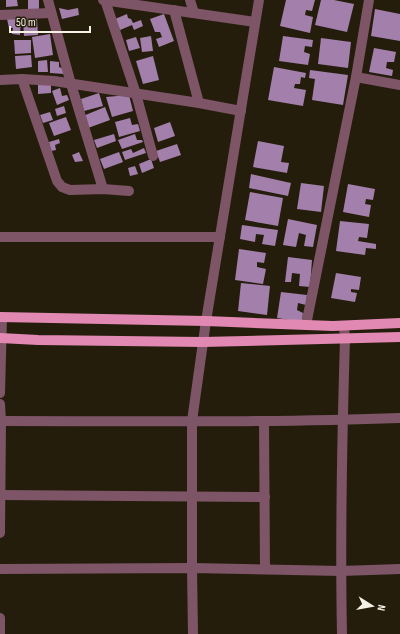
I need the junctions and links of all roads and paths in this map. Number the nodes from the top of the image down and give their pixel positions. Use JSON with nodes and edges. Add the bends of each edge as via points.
{"nodes":[{"id":1,"x":48,"y":0,"type":"edge"},
{"id":2,"x":104,"y":0,"type":"edge"},
{"id":3,"x":190,"y":0,"type":"edge"},
{"id":4,"x":259,"y":0,"type":"edge"},
{"id":5,"x":369,"y":0,"type":"edge"},
{"id":6,"x":125,"y":2,"type":"edge"},
{"id":7,"x":174,"y":10,"type":"junction"},
{"id":8,"x":51,"y":13,"type":"junction"},
{"id":9,"x":194,"y":13,"type":"junction"},
{"id":10,"x":0,"y":15,"type":"edge"},
{"id":11,"x":255,"y":22,"type":"junction"},
{"id":12,"x":356,"y":78,"type":"junction"},
{"id":13,"x":22,"y":79,"type":"junction"},
{"id":14,"x":0,"y":80,"type":"edge"},
{"id":15,"x":71,"y":84,"type":"junction"},
{"id":16,"x":400,"y":85,"type":"edge"},
{"id":17,"x":136,"y":94,"type":"junction"},
{"id":18,"x":199,"y":103,"type":"junction"},
{"id":19,"x":240,"y":112,"type":"junction"},
{"id":20,"x":153,"y":156,"type":"dead end"},
{"id":21,"x":103,"y":189,"type":"junction"},
{"id":22,"x":129,"y":191,"type":"dead end"},
{"id":23,"x":0,"y":237,"type":"edge"},
{"id":24,"x":220,"y":237,"type":"junction"},
{"id":25,"x":1,"y":317,"type":"edge"},
{"id":26,"x":206,"y":321,"type":"junction"},
{"id":27,"x":400,"y":323,"type":"edge"},
{"id":28,"x":306,"y":325,"type":"junction"},
{"id":29,"x":344,"y":326,"type":"junction"},
{"id":30,"x":400,"y":337,"type":"edge"},
{"id":31,"x":1,"y":338,"type":"edge"},
{"id":32,"x":345,"y":339,"type":"junction"},
{"id":33,"x":203,"y":342,"type":"junction"},
{"id":34,"x":0,"y":392,"type":"edge"},
{"id":35,"x":0,"y":404,"type":"edge"},
{"id":36,"x":400,"y":418,"type":"edge"},
{"id":37,"x":1,"y":420,"type":"edge"},
{"id":38,"x":342,"y":420,"type":"junction"},
{"id":39,"x":192,"y":421,"type":"junction"},
{"id":40,"x":264,"y":421,"type":"junction"},
{"id":41,"x":1,"y":494,"type":"edge"},
{"id":42,"x":192,"y":497,"type":"junction"},
{"id":43,"x":265,"y":497,"type":"junction"},
{"id":44,"x":0,"y":532,"type":"edge"},
{"id":45,"x":192,"y":568,"type":"junction"},
{"id":46,"x":0,"y":569,"type":"edge"},
{"id":47,"x":265,"y":569,"type":"junction"},
{"id":48,"x":400,"y":569,"type":"edge"},
{"id":49,"x":341,"y":571,"type":"junction"},
{"id":50,"x":0,"y":618,"type":"edge"},
{"id":51,"x":0,"y":634,"type":"edge"},
{"id":52,"x":193,"y":634,"type":"edge"},
{"id":53,"x":342,"y":634,"type":"edge"}],
"edges":[{"from":1,"to":8,"type":"street"},
{"from":2,"to":6,"type":"street"},
{"from":2,"to":17,"type":"street"},
{"from":3,"to":9,"type":"street"},
{"from":4,"to":11,"type":"street"},
{"from":5,"to":12,"type":"street"},
{"from":6,"to":7,"type":"street"},
{"from":7,"to":9,"type":"street"},
{"from":7,"to":18,"type":"street"},
{"from":8,"to":10,"type":"street"},
{"from":8,"to":15,"type":"street"},
{"from":9,"to":11,"type":"street"},
{"from":11,"to":19,"type":"street"},
{"from":12,"to":16,"type":"street"},
{"from":12,"to":28,"type":"street"},
{"from":13,"to":14,"type":"street"},
{"from":13,"to":15,"type":"street"},
{"from":13,"to":21,"type":"street","via":[[57,181],[62,187],[70,190]]},
{"from":15,"to":17,"type":"street"},
{"from":15,"to":21,"type":"street"},
{"from":17,"to":18,"type":"street"},
{"from":17,"to":20,"type":"street"},
{"from":18,"to":19,"type":"street"},
{"from":19,"to":24,"type":"street"},
{"from":21,"to":22,"type":"street"},
{"from":23,"to":24,"type":"street"},
{"from":24,"to":26,"type":"street"},
{"from":25,"to":26,"type":"main road"},
{"from":25,"to":31,"type":"street"},
{"from":26,"to":28,"type":"main road"},
{"from":26,"to":33,"type":"street"},
{"from":27,"to":29,"type":"main road"},
{"from":28,"to":29,"type":"main road"},
{"from":29,"to":32,"type":"street"},
{"from":30,"to":32,"type":"main road"},
{"from":31,"to":33,"type":"main road"},
{"from":31,"to":34,"type":"street"},
{"from":32,"to":33,"type":"main road"},
{"from":32,"to":38,"type":"street"},
{"from":33,"to":39,"type":"street"},
{"from":35,"to":37,"type":"street"},
{"from":36,"to":38,"type":"street"},
{"from":37,"to":39,"type":"street"},
{"from":37,"to":41,"type":"street"},
{"from":38,"to":40,"type":"street"},
{"from":38,"to":49,"type":"street"},
{"from":39,"to":40,"type":"street"},
{"from":39,"to":42,"type":"street"},
{"from":40,"to":43,"type":"street"},
{"from":41,"to":42,"type":"street"},
{"from":41,"to":44,"type":"street"},
{"from":42,"to":43,"type":"street"},
{"from":42,"to":45,"type":"street"},
{"from":43,"to":47,"type":"street"},
{"from":45,"to":46,"type":"street"},
{"from":45,"to":47,"type":"street"},
{"from":45,"to":52,"type":"street"},
{"from":47,"to":49,"type":"street"},
{"from":48,"to":49,"type":"street"},
{"from":49,"to":53,"type":"street"},
{"from":50,"to":51,"type":"street"}]}
